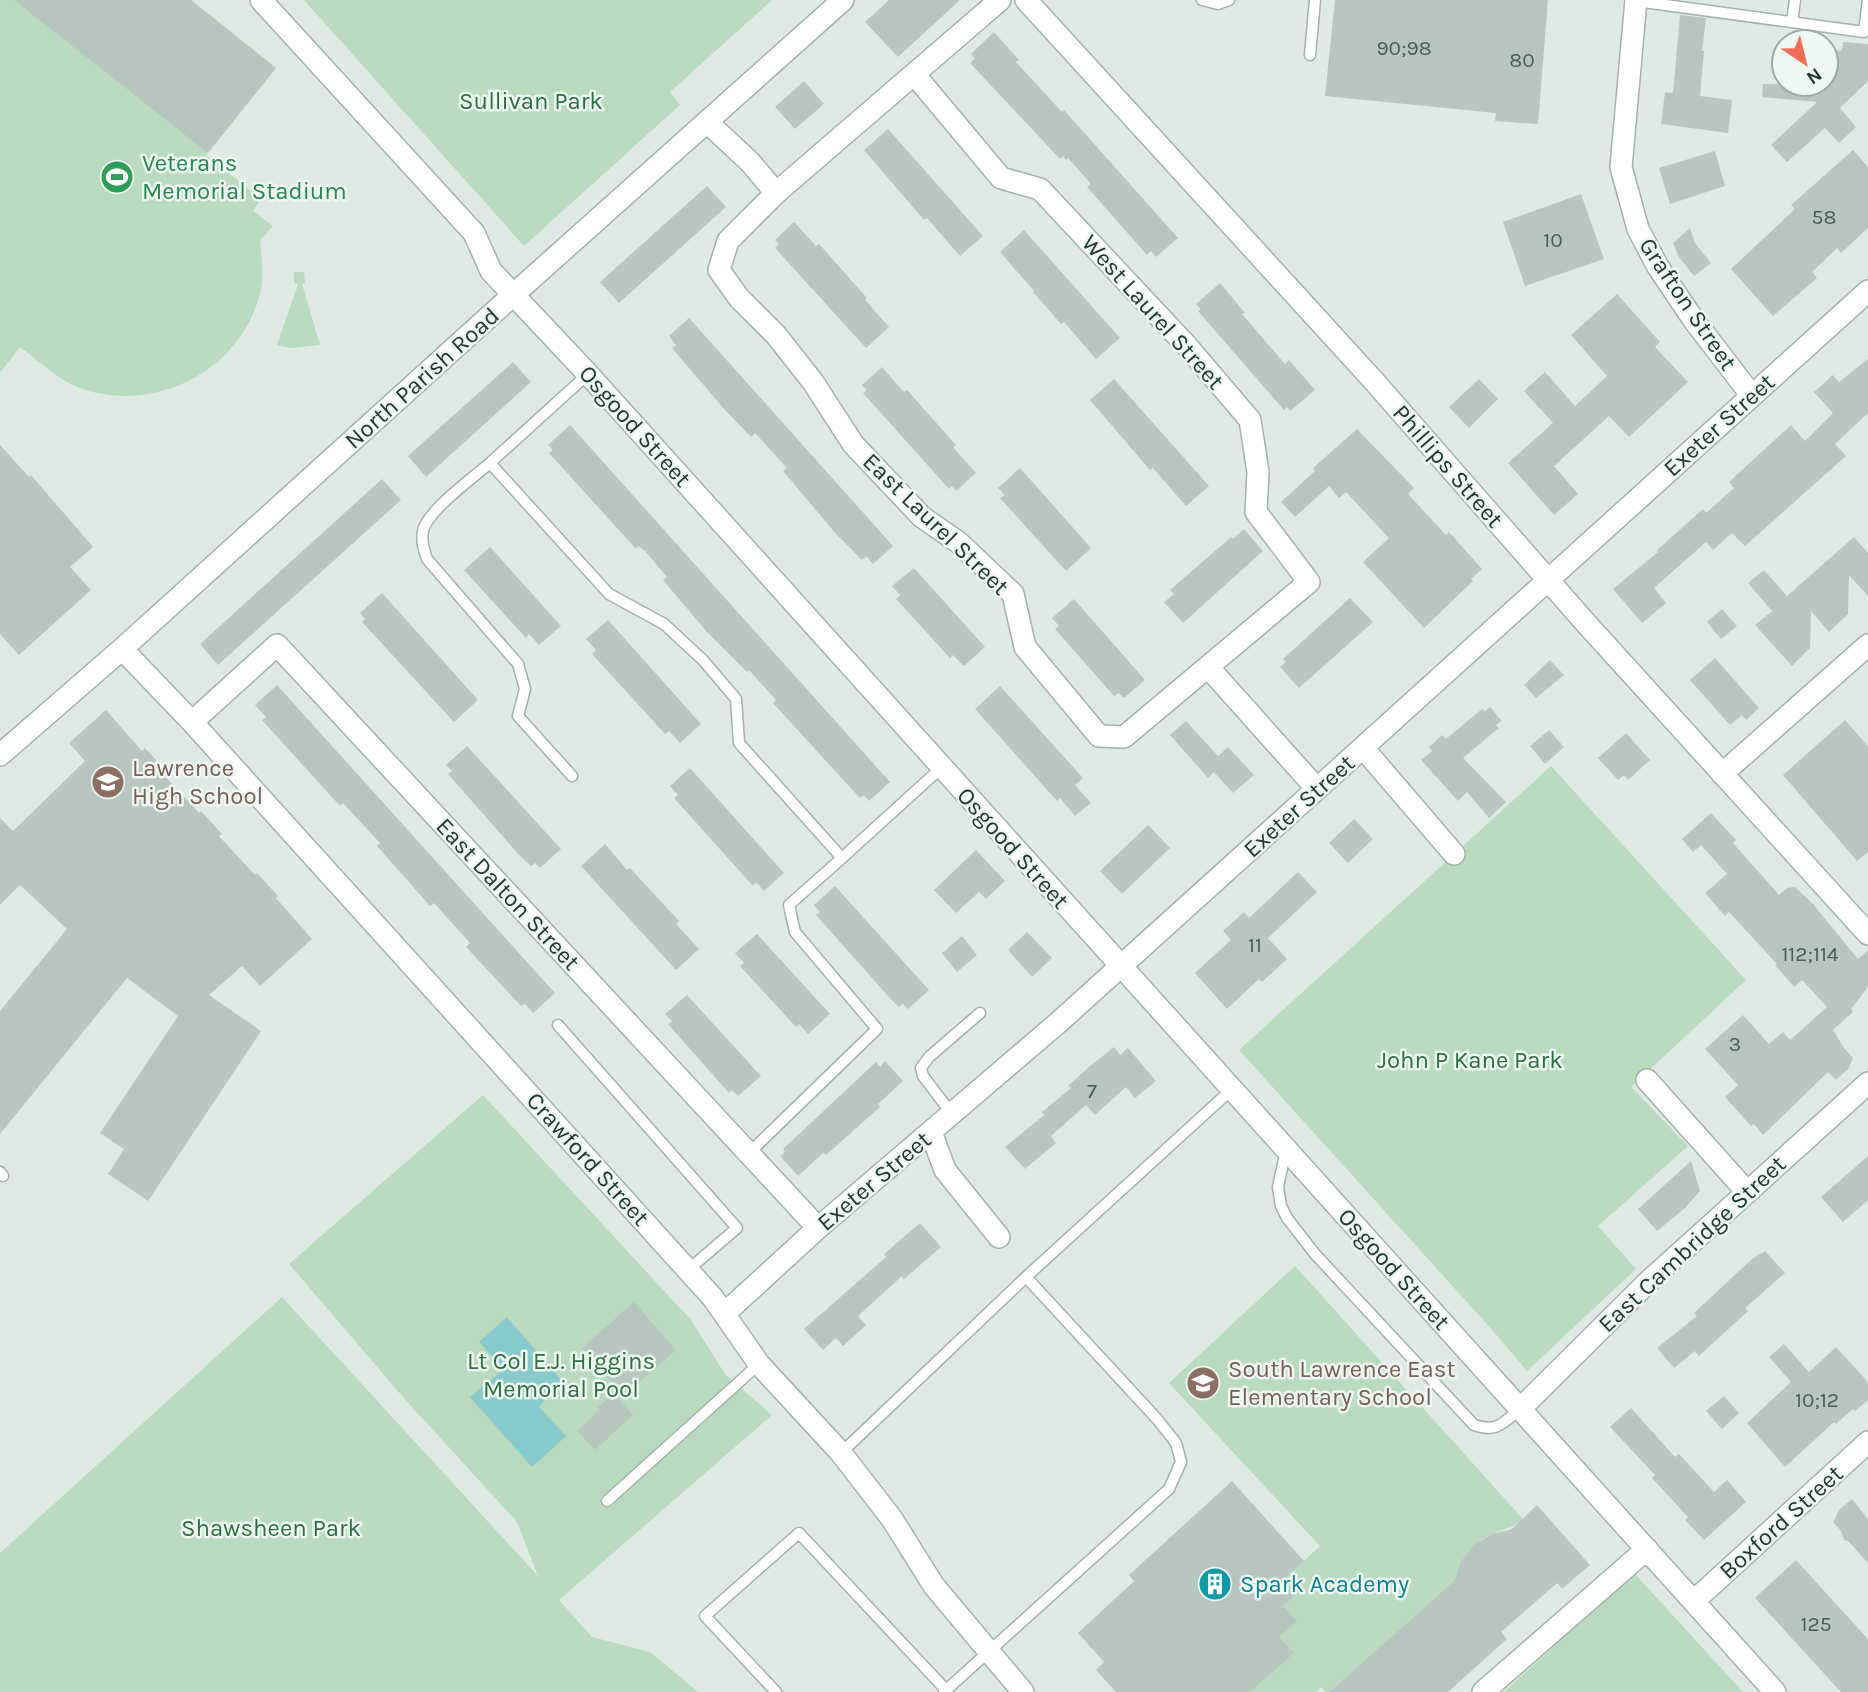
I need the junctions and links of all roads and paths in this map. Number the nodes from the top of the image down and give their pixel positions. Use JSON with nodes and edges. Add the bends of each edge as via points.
{"nodes":[{"id":1,"x":261,"y":0,"type":"edge"},
{"id":2,"x":843,"y":0,"type":"edge"},
{"id":3,"x":1000,"y":0,"type":"edge"},
{"id":4,"x":1026,"y":0,"type":"edge"},
{"id":5,"x":1202,"y":0,"type":"edge"},
{"id":6,"x":1229,"y":0,"type":"edge"},
{"id":7,"x":1315,"y":0,"type":"edge"},
{"id":8,"x":1795,"y":0,"type":"edge"},
{"id":9,"x":1868,"y":0,"type":"edge"},
{"id":10,"x":1636,"y":1,"type":"edge"},
{"id":11,"x":1792,"y":22,"type":"junction"},
{"id":12,"x":1310,"y":55,"type":"dead end"},
{"id":13,"x":914,"y":74,"type":"junction"},
{"id":14,"x":707,"y":122,"type":"junction"},
{"id":15,"x":776,"y":193,"type":"junction"},
{"id":16,"x":1868,"y":291,"type":"edge"},
{"id":17,"x":513,"y":295,"type":"junction"},
{"id":18,"x":588,"y":374,"type":"junction"},
{"id":19,"x":1752,"y":396,"type":"junction"},
{"id":20,"x":490,"y":463,"type":"junction"},
{"id":21,"x":1548,"y":580,"type":"junction"},
{"id":22,"x":1868,"y":645,"type":"edge"},
{"id":23,"x":122,"y":649,"type":"junction"},
{"id":24,"x":1209,"y":667,"type":"junction"},
{"id":25,"x":192,"y":722,"type":"junction"},
{"id":26,"x":1364,"y":748,"type":"junction"},
{"id":27,"x":0,"y":755,"type":"edge"},
{"id":28,"x":941,"y":768,"type":"junction"},
{"id":29,"x":1721,"y":774,"type":"junction"},
{"id":30,"x":572,"y":776,"type":"dead end"},
{"id":31,"x":1317,"y":789,"type":"junction"},
{"id":32,"x":1454,"y":854,"type":"dead end"},
{"id":33,"x":842,"y":858,"type":"junction"},
{"id":34,"x":1868,"y":934,"type":"edge"},
{"id":35,"x":1120,"y":967,"type":"junction"},
{"id":36,"x":980,"y":1013,"type":"dead end"},
{"id":37,"x":558,"y":1025,"type":"dead end"},
{"id":38,"x":1647,"y":1080,"type":"dead end"},
{"id":39,"x":1868,"y":1083,"type":"edge"},
{"id":40,"x":1231,"y":1090,"type":"junction"},
{"id":41,"x":952,"y":1114,"type":"junction"},
{"id":42,"x":931,"y":1132,"type":"junction"},
{"id":43,"x":1286,"y":1150,"type":"junction"},
{"id":44,"x":749,"y":1153,"type":"junction"},
{"id":45,"x":1747,"y":1192,"type":"junction"},
{"id":46,"x":818,"y":1228,"type":"junction"},
{"id":47,"x":999,"y":1237,"type":"dead end"},
{"id":48,"x":688,"y":1270,"type":"junction"},
{"id":49,"x":1026,"y":1277,"type":"junction"},
{"id":50,"x":724,"y":1314,"type":"junction"},
{"id":51,"x":759,"y":1364,"type":"junction"},
{"id":52,"x":1520,"y":1409,"type":"junction"},
{"id":53,"x":1868,"y":1442,"type":"edge"},
{"id":54,"x":841,"y":1453,"type":"junction"},
{"id":55,"x":607,"y":1502,"type":"dead end"},
{"id":56,"x":1647,"y":1549,"type":"junction"},
{"id":57,"x":1694,"y":1601,"type":"junction"},
{"id":58,"x":989,"y":1651,"type":"junction"},
{"id":59,"x":945,"y":1691,"type":"edge"},
{"id":60,"x":776,"y":1692,"type":"edge"},
{"id":61,"x":1023,"y":1692,"type":"edge"},
{"id":62,"x":1483,"y":1692,"type":"edge"},
{"id":63,"x":1774,"y":1692,"type":"edge"}],
"edges":[{"from":1,"to":17,"type":"street","name":"Osgood Street","via":[[474,233],[491,271]]},
{"from":2,"to":14,"type":"street","name":"North Parish Road"},
{"from":3,"to":13,"type":"street"},
{"from":4,"to":21,"type":"street","name":"Phillips Street","via":[[1373,380]]},
{"from":5,"to":6,"type":"lane","via":[[1218,4]]},
{"from":7,"to":12,"type":"lane"},
{"from":8,"to":11,"type":"lane"},
{"from":9,"to":11,"type":"lane","via":[[1864,32]]},
{"from":10,"to":11,"type":"lane"},
{"from":10,"to":19,"type":"street","name":"Grafton Street","via":[[1621,167],[1638,229],[1693,319]]},
{"from":13,"to":15,"type":"street"},
{"from":13,"to":24,"type":"street","name":"West Laurel Street","via":[[1001,178],[1040,189],[1250,420],[1258,472],[1256,512],[1309,582]]},
{"from":14,"to":15,"type":"street"},
{"from":14,"to":17,"type":"street","name":"North Parish Road"},
{"from":15,"to":24,"type":"street","name":"East Laurel Street","via":[[728,241],[719,270],[813,382],[853,443],[922,517],[958,542],[1013,594],[1025,647],[1099,736],[1124,737]]},
{"from":16,"to":19,"type":"street","name":"Exeter Street"},
{"from":17,"to":18,"type":"street","name":"Osgood Street"},
{"from":17,"to":23,"type":"street","name":"North Parish Road"},
{"from":18,"to":20,"type":"lane"},
{"from":18,"to":28,"type":"street","name":"Osgood Street"},
{"from":19,"to":21,"type":"street","name":"Exeter Street"},
{"from":20,"to":30,"type":"lane","via":[[444,501],[423,528],[422,544],[426,559],[518,664],[526,689],[517,716]]},
{"from":20,"to":33,"type":"lane","via":[[609,594],[664,624],[703,660],[736,699],[739,743]]},
{"from":21,"to":26,"type":"street","name":"Exeter Street"},
{"from":21,"to":29,"type":"street","name":"Phillips Street"},
{"from":22,"to":29,"type":"street"},
{"from":23,"to":25,"type":"street","name":"Crawford Street"},
{"from":23,"to":27,"type":"street","name":"North Parish Road"},
{"from":24,"to":31,"type":"street"},
{"from":25,"to":44,"type":"street","name":"East Dalton Street","via":[[277,645]]},
{"from":25,"to":48,"type":"street","name":"Crawford Street"},
{"from":26,"to":31,"type":"street","name":"Exeter Street"},
{"from":26,"to":32,"type":"street"},
{"from":28,"to":33,"type":"lane"},
{"from":28,"to":35,"type":"street","name":"Osgood Street"},
{"from":29,"to":34,"type":"street","name":"Phillips Street"},
{"from":31,"to":35,"type":"street","name":"Exeter Street"},
{"from":33,"to":44,"type":"lane","via":[[789,905],[795,932],[877,1029]]},
{"from":35,"to":40,"type":"street","name":"Osgood Street"},
{"from":35,"to":41,"type":"street","name":"Exeter Street"},
{"from":36,"to":41,"type":"lane","via":[[921,1068]]},
{"from":37,"to":48,"type":"lane","via":[[737,1228]]},
{"from":38,"to":45,"type":"street"},
{"from":39,"to":45,"type":"street","name":"East Cambridge Street"},
{"from":40,"to":43,"type":"street","name":"Osgood Street"},
{"from":40,"to":49,"type":"lane"},
{"from":41,"to":42,"type":"street","name":"Exeter Street"},
{"from":42,"to":46,"type":"street","name":"Exeter Street"},
{"from":42,"to":47,"type":"street","via":[[946,1170]]},
{"from":43,"to":52,"type":"street","name":"Osgood Street"},
{"from":43,"to":52,"type":"lane","via":[[1278,1187],[1281,1206],[1315,1254],[1474,1425],[1486,1430],[1498,1427]]},
{"from":44,"to":46,"type":"street","name":"East Dalton Street"},
{"from":45,"to":52,"type":"street","name":"East Cambridge Street"},
{"from":46,"to":50,"type":"street","name":"Exeter Street"},
{"from":48,"to":50,"type":"street","name":"Crawford Street"},
{"from":49,"to":54,"type":"lane"},
{"from":49,"to":58,"type":"lane","via":[[1157,1419],[1176,1443],[1181,1462],[1169,1489]]},
{"from":50,"to":51,"type":"street","name":"Crawford Street"},
{"from":51,"to":54,"type":"street","name":"Crawford Street"},
{"from":51,"to":55,"type":"lane"},
{"from":52,"to":56,"type":"street","name":"Osgood Street"},
{"from":53,"to":57,"type":"street","name":"Boxford Street"},
{"from":54,"to":58,"type":"street","name":"Crawford Street","via":[[892,1519],[934,1586]]},
{"from":56,"to":57,"type":"street","name":"Osgood Street"},
{"from":56,"to":62,"type":"street"},
{"from":57,"to":63,"type":"street","name":"Osgood Street"},
{"from":58,"to":59,"type":"lane"},
{"from":58,"to":61,"type":"street","name":"Crawford Street"},
{"from":59,"to":60,"type":"lane","via":[[799,1533],[705,1616]]}]}
